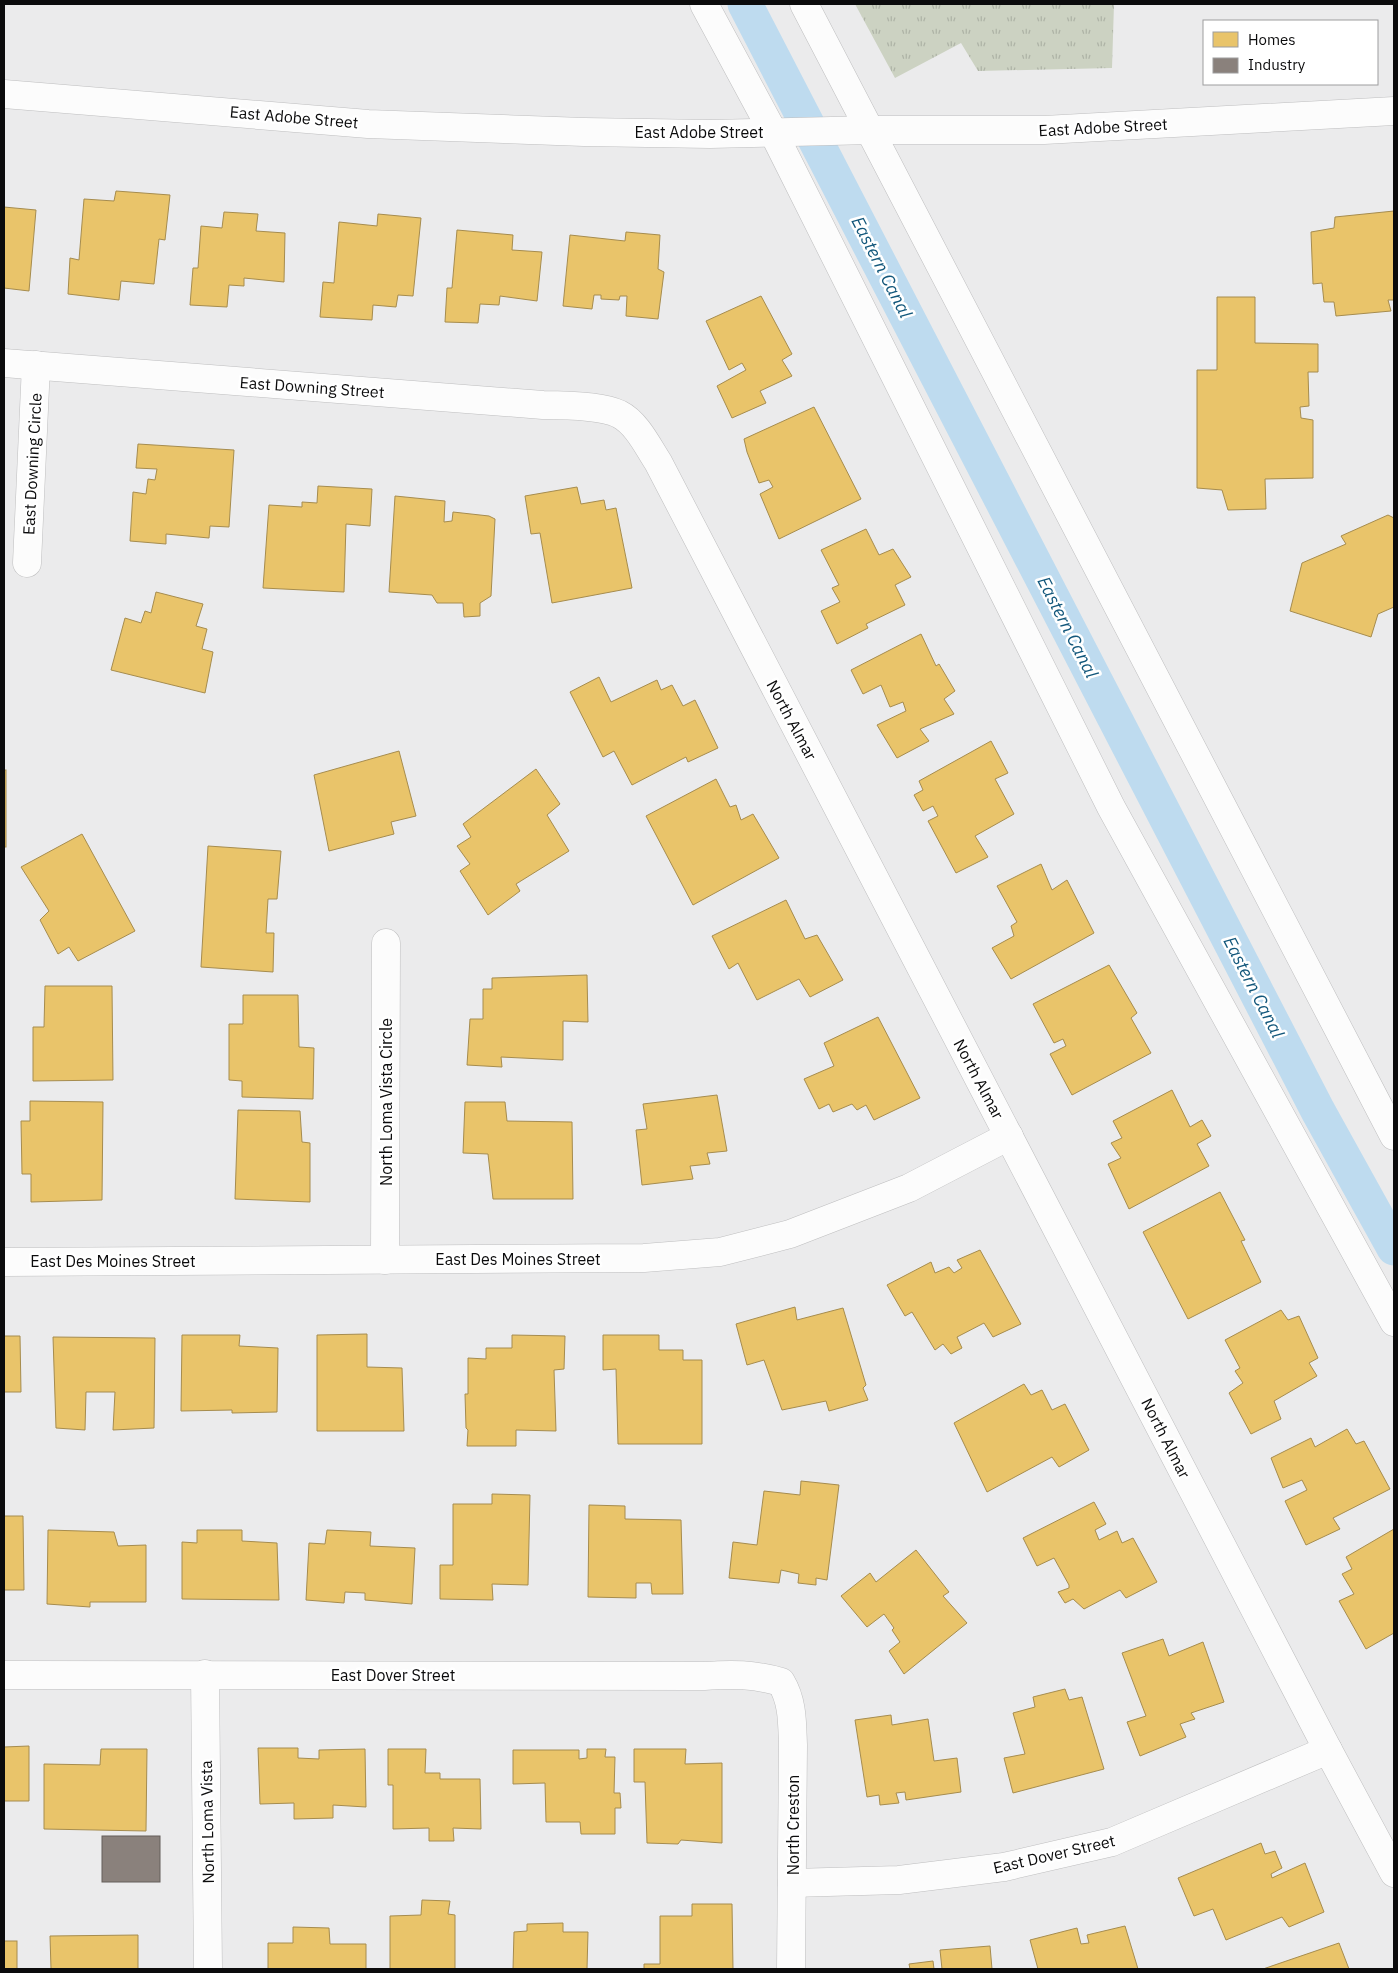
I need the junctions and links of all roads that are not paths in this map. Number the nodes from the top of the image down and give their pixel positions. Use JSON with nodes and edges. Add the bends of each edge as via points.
{"nodes":[{"id":1,"x":704,"y":4,"type":"edge"},
{"id":2,"x":804,"y":4,"type":"edge"},
{"id":3,"x":4,"y":94,"type":"edge"},
{"id":4,"x":1394,"y":111,"type":"edge"},
{"id":5,"x":870,"y":130,"type":"junction"},
{"id":6,"x":773,"y":132,"type":"junction"},
{"id":7,"x":4,"y":363,"type":"edge"},
{"id":8,"x":36,"y":365,"type":"junction"},
{"id":9,"x":620,"y":414,"type":"joint"},
{"id":10,"x":27,"y":563,"type":"dead end"},
{"id":11,"x":386,"y":943,"type":"dead end"},
{"id":12,"x":1009,"y":1136,"type":"junction"},
{"id":13,"x":1394,"y":1136,"type":"edge"},
{"id":14,"x":385,"y":1260,"type":"junction"},
{"id":15,"x":4,"y":1262,"type":"edge"},
{"id":16,"x":1394,"y":1322,"type":"edge"},
{"id":17,"x":205,"y":1674,"type":"junction"},
{"id":18,"x":4,"y":1675,"type":"edge"},
{"id":19,"x":781,"y":1682,"type":"joint"},
{"id":20,"x":1328,"y":1750,"type":"junction"},
{"id":21,"x":1394,"y":1873,"type":"edge"},
{"id":22,"x":792,"y":1883,"type":"junction"},
{"id":23,"x":208,"y":1969,"type":"edge"},
{"id":24,"x":792,"y":1969,"type":"edge"}],
"edges":[{"from":1,"to":6,"type":"street"},
{"from":2,"to":5,"type":"street"},
{"from":3,"to":6,"type":"street","name":"East Adobe Street","via":[[408,126],[584,132]]},
{"from":4,"to":5,"type":"street","name":"East Adobe Street","via":[[1044,130]]},
{"from":5,"to":6,"type":"street","name":"East Adobe Street"},
{"from":5,"to":13,"type":"street"},
{"from":6,"to":16,"type":"street","via":[[1111,807]]},
{"from":7,"to":8,"type":"street","name":"East Downing Street"},
{"from":8,"to":9,"type":"street","name":"East Downing Street","via":[[573,406]]},
{"from":8,"to":10,"type":"street","name":"East Downing Circle"},
{"from":9,"to":12,"type":"street","name":"North Almar","via":[[636,428],[658,462]]},
{"from":11,"to":14,"type":"street","name":"North Loma Vista Circle"},
{"from":12,"to":14,"type":"street","name":"East Des Moines Street","via":[[909,1188],[790,1234],[720,1252],[644,1258]]},
{"from":12,"to":20,"type":"street","name":"North Almar"},
{"from":14,"to":15,"type":"street","name":"East Des Moines Street"},
{"from":17,"to":18,"type":"street","name":"East Dover Street"},
{"from":17,"to":19,"type":"street","name":"East Dover Street","via":[[732,1674]]},
{"from":17,"to":23,"type":"street","name":"North Loma Vista"},
{"from":19,"to":22,"type":"street","name":"North Creston","via":[[792,1713]]},
{"from":20,"to":21,"type":"street","name":"North Almar"},
{"from":20,"to":22,"type":"street","name":"East Dover Street","via":[[1112,1842],[1004,1867],[899,1880]]},
{"from":22,"to":24,"type":"street","name":"North Creston"}]}
